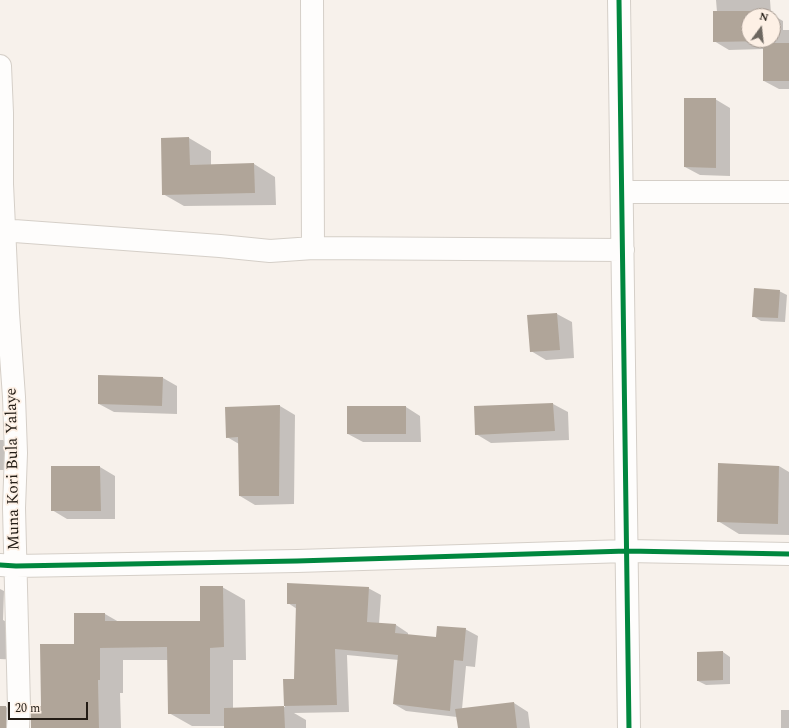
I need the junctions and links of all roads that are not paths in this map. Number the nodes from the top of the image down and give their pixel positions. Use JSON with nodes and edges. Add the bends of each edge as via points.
{"nodes":[{"id":1,"x":312,"y":0,"type":"edge"},
{"id":2,"x":619,"y":0,"type":"edge"},
{"id":3,"x":0,"y":66,"type":"edge"},
{"id":4,"x":622,"y":192,"type":"junction"},
{"id":5,"x":789,"y":192,"type":"edge"},
{"id":6,"x":2,"y":230,"type":"edge"},
{"id":7,"x":313,"y":248,"type":"junction"},
{"id":8,"x":623,"y":250,"type":"junction"},
{"id":9,"x":627,"y":550,"type":"junction"},
{"id":10,"x":789,"y":554,"type":"edge"},
{"id":11,"x":8,"y":565,"type":"edge"},
{"id":12,"x":18,"y":728,"type":"edge"},
{"id":13,"x":630,"y":728,"type":"edge"}],
"edges":[{"from":1,"to":7,"type":"street"},
{"from":2,"to":4,"type":"street"},
{"from":3,"to":6,"type":"street","name":"Muna Kori Bula Yalaye"},
{"from":4,"to":5,"type":"street"},
{"from":4,"to":8,"type":"street"},
{"from":6,"to":7,"type":"street","via":[[270,251]]},
{"from":6,"to":11,"type":"street","name":"Muna Kori Bula Yalaye","via":[[16,453]]},
{"from":7,"to":8,"type":"street"},
{"from":8,"to":9,"type":"street"},
{"from":9,"to":10,"type":"street"},
{"from":9,"to":11,"type":"street","via":[[298,561]]},
{"from":9,"to":13,"type":"street"},
{"from":11,"to":12,"type":"street","name":"Muna Kori Bula Yalaye"}]}
